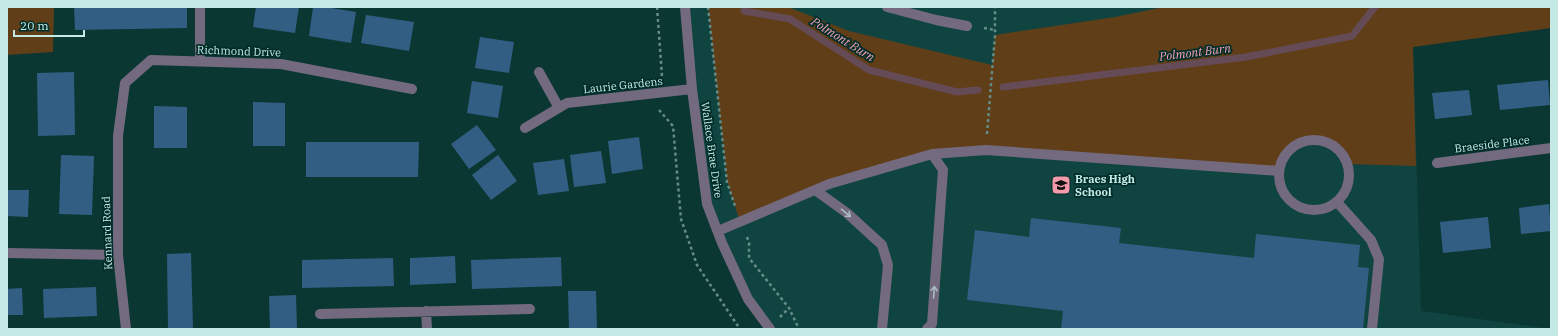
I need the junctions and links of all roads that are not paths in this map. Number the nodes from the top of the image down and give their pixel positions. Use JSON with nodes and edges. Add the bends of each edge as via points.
{"nodes":[{"id":1,"x":200,"y":7,"type":"edge"},
{"id":2,"x":685,"y":7,"type":"edge"},
{"id":3,"x":887,"y":7,"type":"edge"},
{"id":4,"x":967,"y":26,"type":"dead end"},
{"id":5,"x":200,"y":61,"type":"junction"},
{"id":6,"x":539,"y":72,"type":"dead end"},
{"id":7,"x":412,"y":89,"type":"dead end"},
{"id":8,"x":692,"y":89,"type":"junction"},
{"id":9,"x":559,"y":108,"type":"junction"},
{"id":10,"x":525,"y":128,"type":"dead end"},
{"id":11,"x":118,"y":136,"type":"joint"},
{"id":12,"x":1551,"y":148,"type":"edge"},
{"id":13,"x":932,"y":154,"type":"junction"},
{"id":14,"x":1437,"y":163,"type":"dead end"},
{"id":15,"x":1279,"y":171,"type":"junction"},
{"id":16,"x":815,"y":190,"type":"junction"},
{"id":17,"x":1337,"y":202,"type":"junction"},
{"id":18,"x":718,"y":231,"type":"junction"},
{"id":19,"x":7,"y":253,"type":"edge"},
{"id":20,"x":118,"y":255,"type":"junction"},
{"id":21,"x":530,"y":309,"type":"dead end"},
{"id":22,"x":426,"y":311,"type":"junction"},
{"id":23,"x":320,"y":314,"type":"dead end"},
{"id":24,"x":126,"y":329,"type":"edge"},
{"id":25,"x":427,"y":329,"type":"edge"},
{"id":26,"x":770,"y":329,"type":"edge"},
{"id":27,"x":882,"y":329,"type":"edge"},
{"id":28,"x":927,"y":329,"type":"edge"},
{"id":29,"x":1372,"y":329,"type":"edge"}],
"edges":[{"from":1,"to":5,"type":"street"},
{"from":2,"to":8,"type":"street","name":"Wallace Brae Drive"},
{"from":3,"to":4,"type":"street"},
{"from":5,"to":7,"type":"street","name":"Richmond Drive","via":[[281,64]]},
{"from":5,"to":11,"type":"street","name":"Richmond Drive","via":[[151,60],[125,83]]},
{"from":6,"to":9,"type":"street"},
{"from":8,"to":9,"type":"street","name":"Laurie Gardens","via":[[567,103]]},
{"from":8,"to":18,"type":"street","name":"Wallace Brae Drive","via":[[707,204]]},
{"from":9,"to":10,"type":"street","name":"Laurie Gardens"},
{"from":11,"to":20,"type":"street","name":"Kennard Road"},
{"from":12,"to":14,"type":"street","name":"Braeside Place"},
{"from":13,"to":15,"type":"street","via":[[986,150]]},
{"from":13,"to":16,"type":"street"},
{"from":28,"to":13,"type":"street","one_way":true,"via":[[932,324],[943,170]]},
{"from":15,"to":17,"type":"street","via":[[1280,185],[1287,197],[1297,206],[1311,210]]},
{"from":15,"to":17,"type":"street","via":[[1283,158],[1292,147],[1304,141],[1318,139],[1331,144],[1342,152],[1348,164],[1349,178],[1346,191]]},
{"from":16,"to":18,"type":"street"},
{"from":16,"to":27,"type":"street","one_way":true,"via":[[847,213],[882,245],[888,265]]},
{"from":17,"to":29,"type":"street","via":[[1371,240],[1379,259]]},
{"from":18,"to":26,"type":"street","name":"Wallace Brae Drive","via":[[748,299]]},
{"from":19,"to":20,"type":"street"},
{"from":20,"to":24,"type":"street","name":"Kennard Road"},
{"from":21,"to":22,"type":"street"},
{"from":22,"to":23,"type":"street"},
{"from":22,"to":25,"type":"street"}]}
